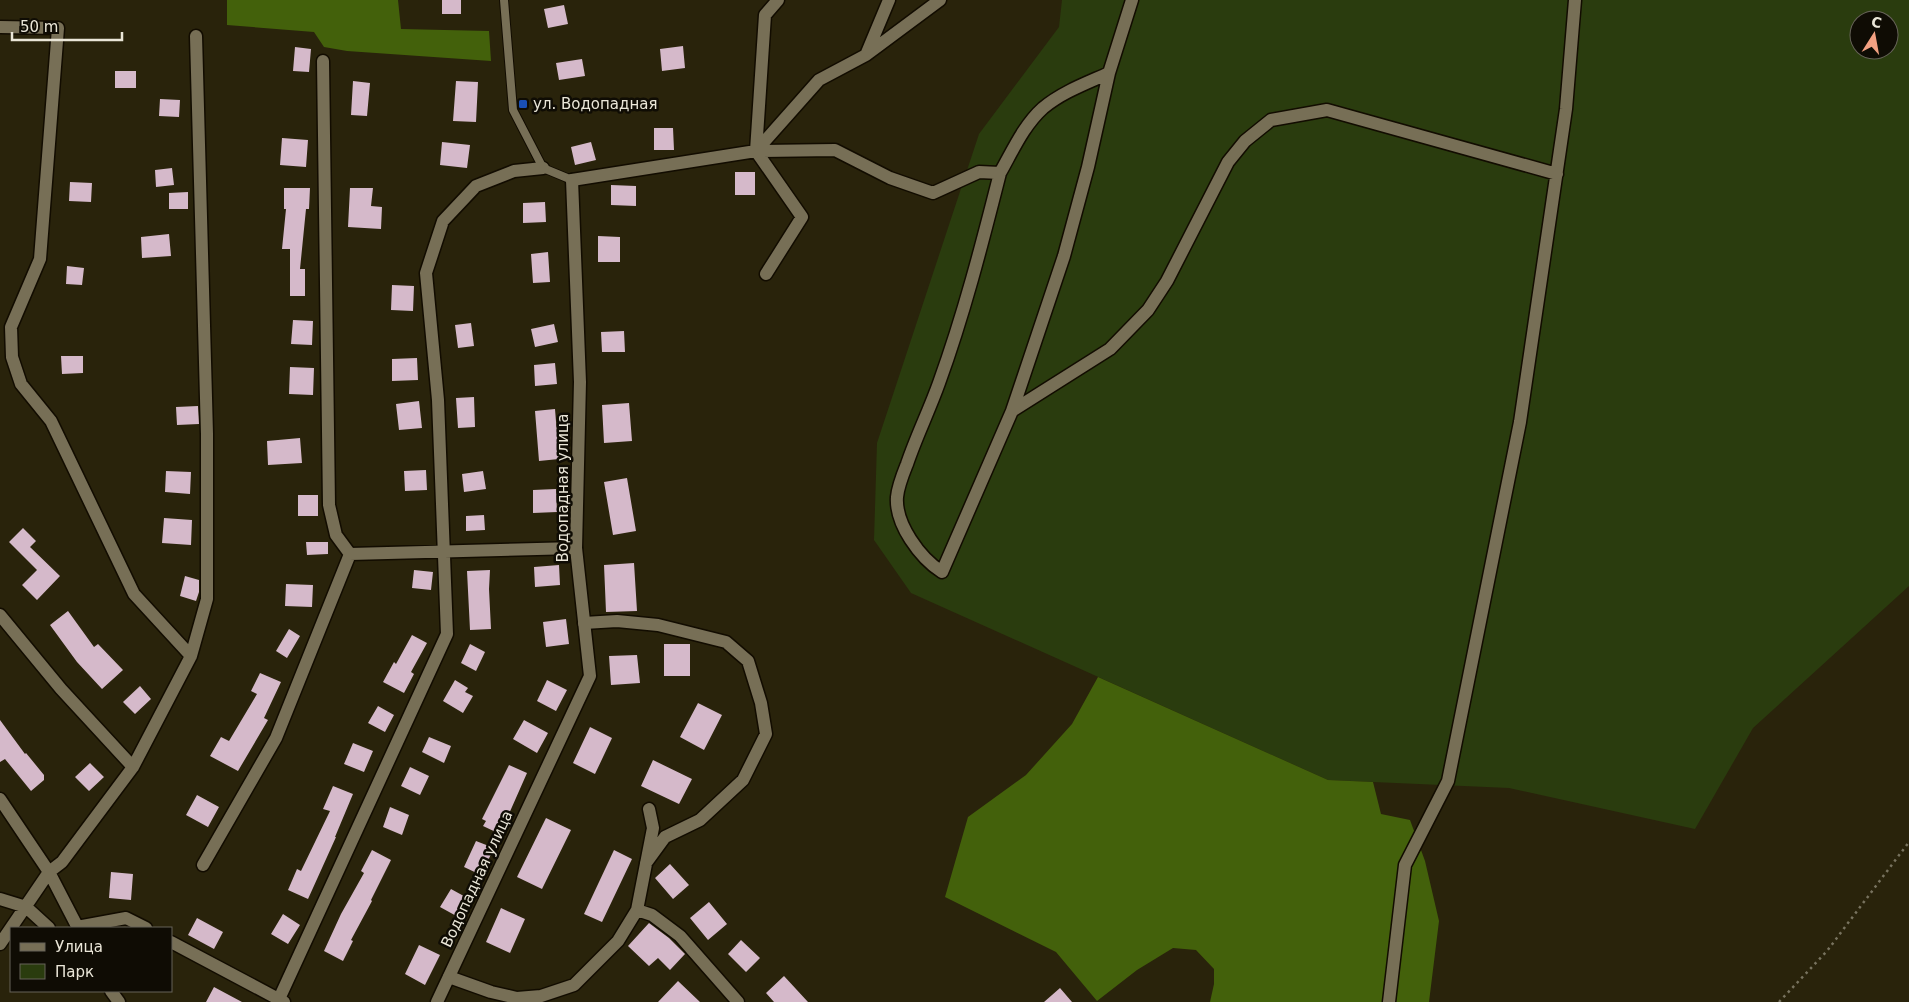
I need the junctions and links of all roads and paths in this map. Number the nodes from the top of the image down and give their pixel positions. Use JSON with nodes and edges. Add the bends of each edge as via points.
{"nodes":[{"id":1,"x":504,"y":0,"type":"edge"},
{"id":2,"x":778,"y":0,"type":"edge"},
{"id":3,"x":889,"y":0,"type":"edge"},
{"id":4,"x":940,"y":0,"type":"edge"},
{"id":5,"x":1132,"y":0,"type":"edge"},
{"id":6,"x":1575,"y":0,"type":"edge"},
{"id":7,"x":0,"y":27,"type":"edge"},
{"id":8,"x":196,"y":36,"type":"dead end"},
{"id":9,"x":866,"y":55,"type":"junction"},
{"id":10,"x":323,"y":61,"type":"dead end"},
{"id":11,"x":1109,"y":73,"type":"junction"},
{"id":12,"x":756,"y":151,"type":"junction"},
{"id":13,"x":543,"y":168,"type":"junction"},
{"id":14,"x":1000,"y":173,"type":"junction"},
{"id":15,"x":1557,"y":174,"type":"junction"},
{"id":16,"x":572,"y":180,"type":"junction"},
{"id":17,"x":766,"y":274,"type":"dead end"},
{"id":18,"x":1012,"y":411,"type":"junction"},
{"id":19,"x":576,"y":548,"type":"junction"},
{"id":20,"x":445,"y":552,"type":"junction"},
{"id":21,"x":350,"y":554,"type":"junction"},
{"id":22,"x":0,"y":615,"type":"edge"},
{"id":23,"x":584,"y":623,"type":"junction"},
{"id":24,"x":191,"y":656,"type":"junction"},
{"id":25,"x":132,"y":767,"type":"junction"},
{"id":26,"x":0,"y":799,"type":"edge"},
{"id":27,"x":649,"y":809,"type":"dead end"},
{"id":28,"x":1909,"y":842,"type":"edge"},
{"id":29,"x":646,"y":863,"type":"junction"},
{"id":30,"x":203,"y":865,"type":"dead end"},
{"id":31,"x":49,"y":872,"type":"junction"},
{"id":32,"x":0,"y":899,"type":"edge"},
{"id":33,"x":26,"y":907,"type":"junction"},
{"id":34,"x":637,"y":910,"type":"junction"},
{"id":35,"x":12,"y":927,"type":"edge"},
{"id":36,"x":48,"y":927,"type":"edge"},
{"id":37,"x":77,"y":927,"type":"edge"},
{"id":38,"x":83,"y":927,"type":"edge"},
{"id":39,"x":144,"y":927,"type":"edge"},
{"id":40,"x":10,"y":930,"type":"edge"},
{"id":41,"x":172,"y":943,"type":"edge"},
{"id":42,"x":0,"y":944,"type":"edge"},
{"id":43,"x":449,"y":977,"type":"junction"},
{"id":44,"x":282,"y":1001,"type":"edge"},
{"id":45,"x":437,"y":1002,"type":"edge"},
{"id":46,"x":738,"y":1002,"type":"edge"},
{"id":47,"x":1389,"y":1002,"type":"edge"},
{"id":48,"x":1779,"y":1002,"type":"edge"}],
"edges":[{"from":1,"to":13,"type":"lane","via":[[513,110]]},
{"from":2,"to":12,"type":"street","via":[[765,15]]},
{"from":3,"to":9,"type":"street"},
{"from":4,"to":9,"type":"street"},
{"from":5,"to":11,"type":"street"},
{"from":6,"to":15,"type":"street"},
{"from":7,"to":24,"type":"street","via":[[58,28],[40,259],[11,327],[12,357],[21,384],[51,421],[134,594]]},
{"from":8,"to":24,"type":"street","via":[[207,434],[207,599]]},
{"from":9,"to":12,"type":"street","via":[[820,80]]},
{"from":10,"to":21,"type":"street","via":[[329,505],[336,534]]},
{"from":11,"to":14,"type":"street","via":[[1060,96],[1043,108],[1026,128]]},
{"from":11,"to":18,"type":"street","via":[[1064,256]]},
{"from":12,"to":14,"type":"street","via":[[834,150],[890,178],[933,193],[978,172]]},
{"from":12,"to":16,"type":"street"},
{"from":12,"to":17,"type":"street","via":[[802,217]]},
{"from":13,"to":16,"type":"lane"},
{"from":13,"to":20,"type":"street","via":[[514,171],[476,186],[443,221],[426,273],[438,400]]},
{"from":14,"to":18,"type":"street","via":[[968,298],[897,497],[899,510],[915,546],[930,564],[942,572]]},
{"from":15,"to":18,"type":"street","via":[[1327,110],[1271,120],[1245,141],[1228,162],[1167,281],[1148,310],[1110,349]]},
{"from":15,"to":47,"type":"street","via":[[1520,422],[1448,781],[1405,865]]},
{"from":16,"to":19,"type":"street","name":"Водопадная улица","via":[[580,382]]},
{"from":19,"to":20,"type":"street"},
{"from":19,"to":23,"type":"street","name":"Водопадная улица"},
{"from":20,"to":21,"type":"street"},
{"from":20,"to":44,"type":"street","via":[[447,634]]},
{"from":21,"to":30,"type":"street","via":[[276,738]]},
{"from":22,"to":25,"type":"street"},
{"from":23,"to":29,"type":"street","via":[[617,621],[658,625],[726,642],[748,660],[761,703],[766,734],[742,780],[700,820],[665,837]]},
{"from":23,"to":43,"type":"street","name":"Водопадная улица","via":[[590,676]]},
{"from":24,"to":25,"type":"street"},
{"from":25,"to":31,"type":"street","via":[[62,862]]},
{"from":26,"to":31,"type":"street"},
{"from":27,"to":29,"type":"street","via":[[653,828]]},
{"from":28,"to":48,"type":"path","via":[[1827,951]]},
{"from":29,"to":34,"type":"street"},
{"from":31,"to":33,"type":"street"},
{"from":31,"to":37,"type":"street"},
{"from":32,"to":33,"type":"street"},
{"from":33,"to":35,"type":"street"},
{"from":33,"to":36,"type":"street"},
{"from":34,"to":43,"type":"street","via":[[618,941],[574,985],[541,996],[517,998]]},
{"from":34,"to":46,"type":"street","via":[[652,915],[680,936]]},
{"from":38,"to":39,"type":"street","via":[[126,918]]},
{"from":40,"to":42,"type":"street"},
{"from":41,"to":44,"type":"street"},
{"from":43,"to":45,"type":"street","name":"Водопадная улица"}]}
